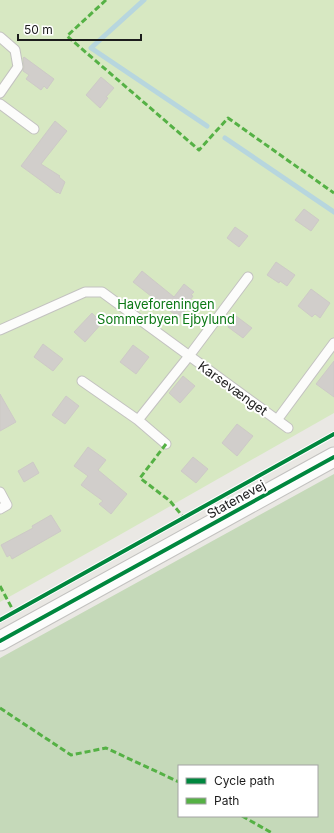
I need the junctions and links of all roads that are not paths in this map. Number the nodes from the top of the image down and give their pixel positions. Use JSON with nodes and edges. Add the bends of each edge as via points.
{"nodes":[{"id":1,"x":0,"y":37,"type":"edge"},
{"id":2,"x":0,"y":93,"type":"edge"},
{"id":3,"x":0,"y":104,"type":"edge"},
{"id":4,"x":34,"y":129,"type":"dead end"},
{"id":5,"x":248,"y":277,"type":"dead end"},
{"id":6,"x":0,"y":330,"type":"edge"},
{"id":7,"x":334,"y":344,"type":"edge"},
{"id":8,"x":189,"y":356,"type":"junction"},
{"id":9,"x":82,"y":381,"type":"dead end"},
{"id":10,"x":138,"y":420,"type":"junction"},
{"id":11,"x":277,"y":420,"type":"junction"},
{"id":12,"x":288,"y":428,"type":"dead end"},
{"id":13,"x":166,"y":444,"type":"dead end"},
{"id":14,"x":334,"y":456,"type":"edge"},
{"id":15,"x":0,"y":492,"type":"edge"},
{"id":16,"x":0,"y":509,"type":"edge"},
{"id":17,"x":0,"y":641,"type":"edge"}],
"edges":[{"from":1,"to":2,"type":"lane","via":[[15,50],[18,68]]},
{"from":3,"to":4,"type":"lane"},
{"from":5,"to":8,"type":"lane","name":"Karsevænget"},
{"from":6,"to":8,"type":"lane","name":"Karsevænget","via":[[85,292],[102,292]]},
{"from":7,"to":11,"type":"lane","name":"Karsevænget"},
{"from":8,"to":10,"type":"lane","name":"Karsevænget"},
{"from":8,"to":11,"type":"lane","name":"Karsevænget"},
{"from":9,"to":10,"type":"lane"},
{"from":10,"to":13,"type":"lane"},
{"from":11,"to":12,"type":"lane","name":"Karsevænget"},
{"from":14,"to":17,"type":"street","name":"Statenevej"},
{"from":15,"to":16,"type":"lane","via":[[7,505]]}]}
